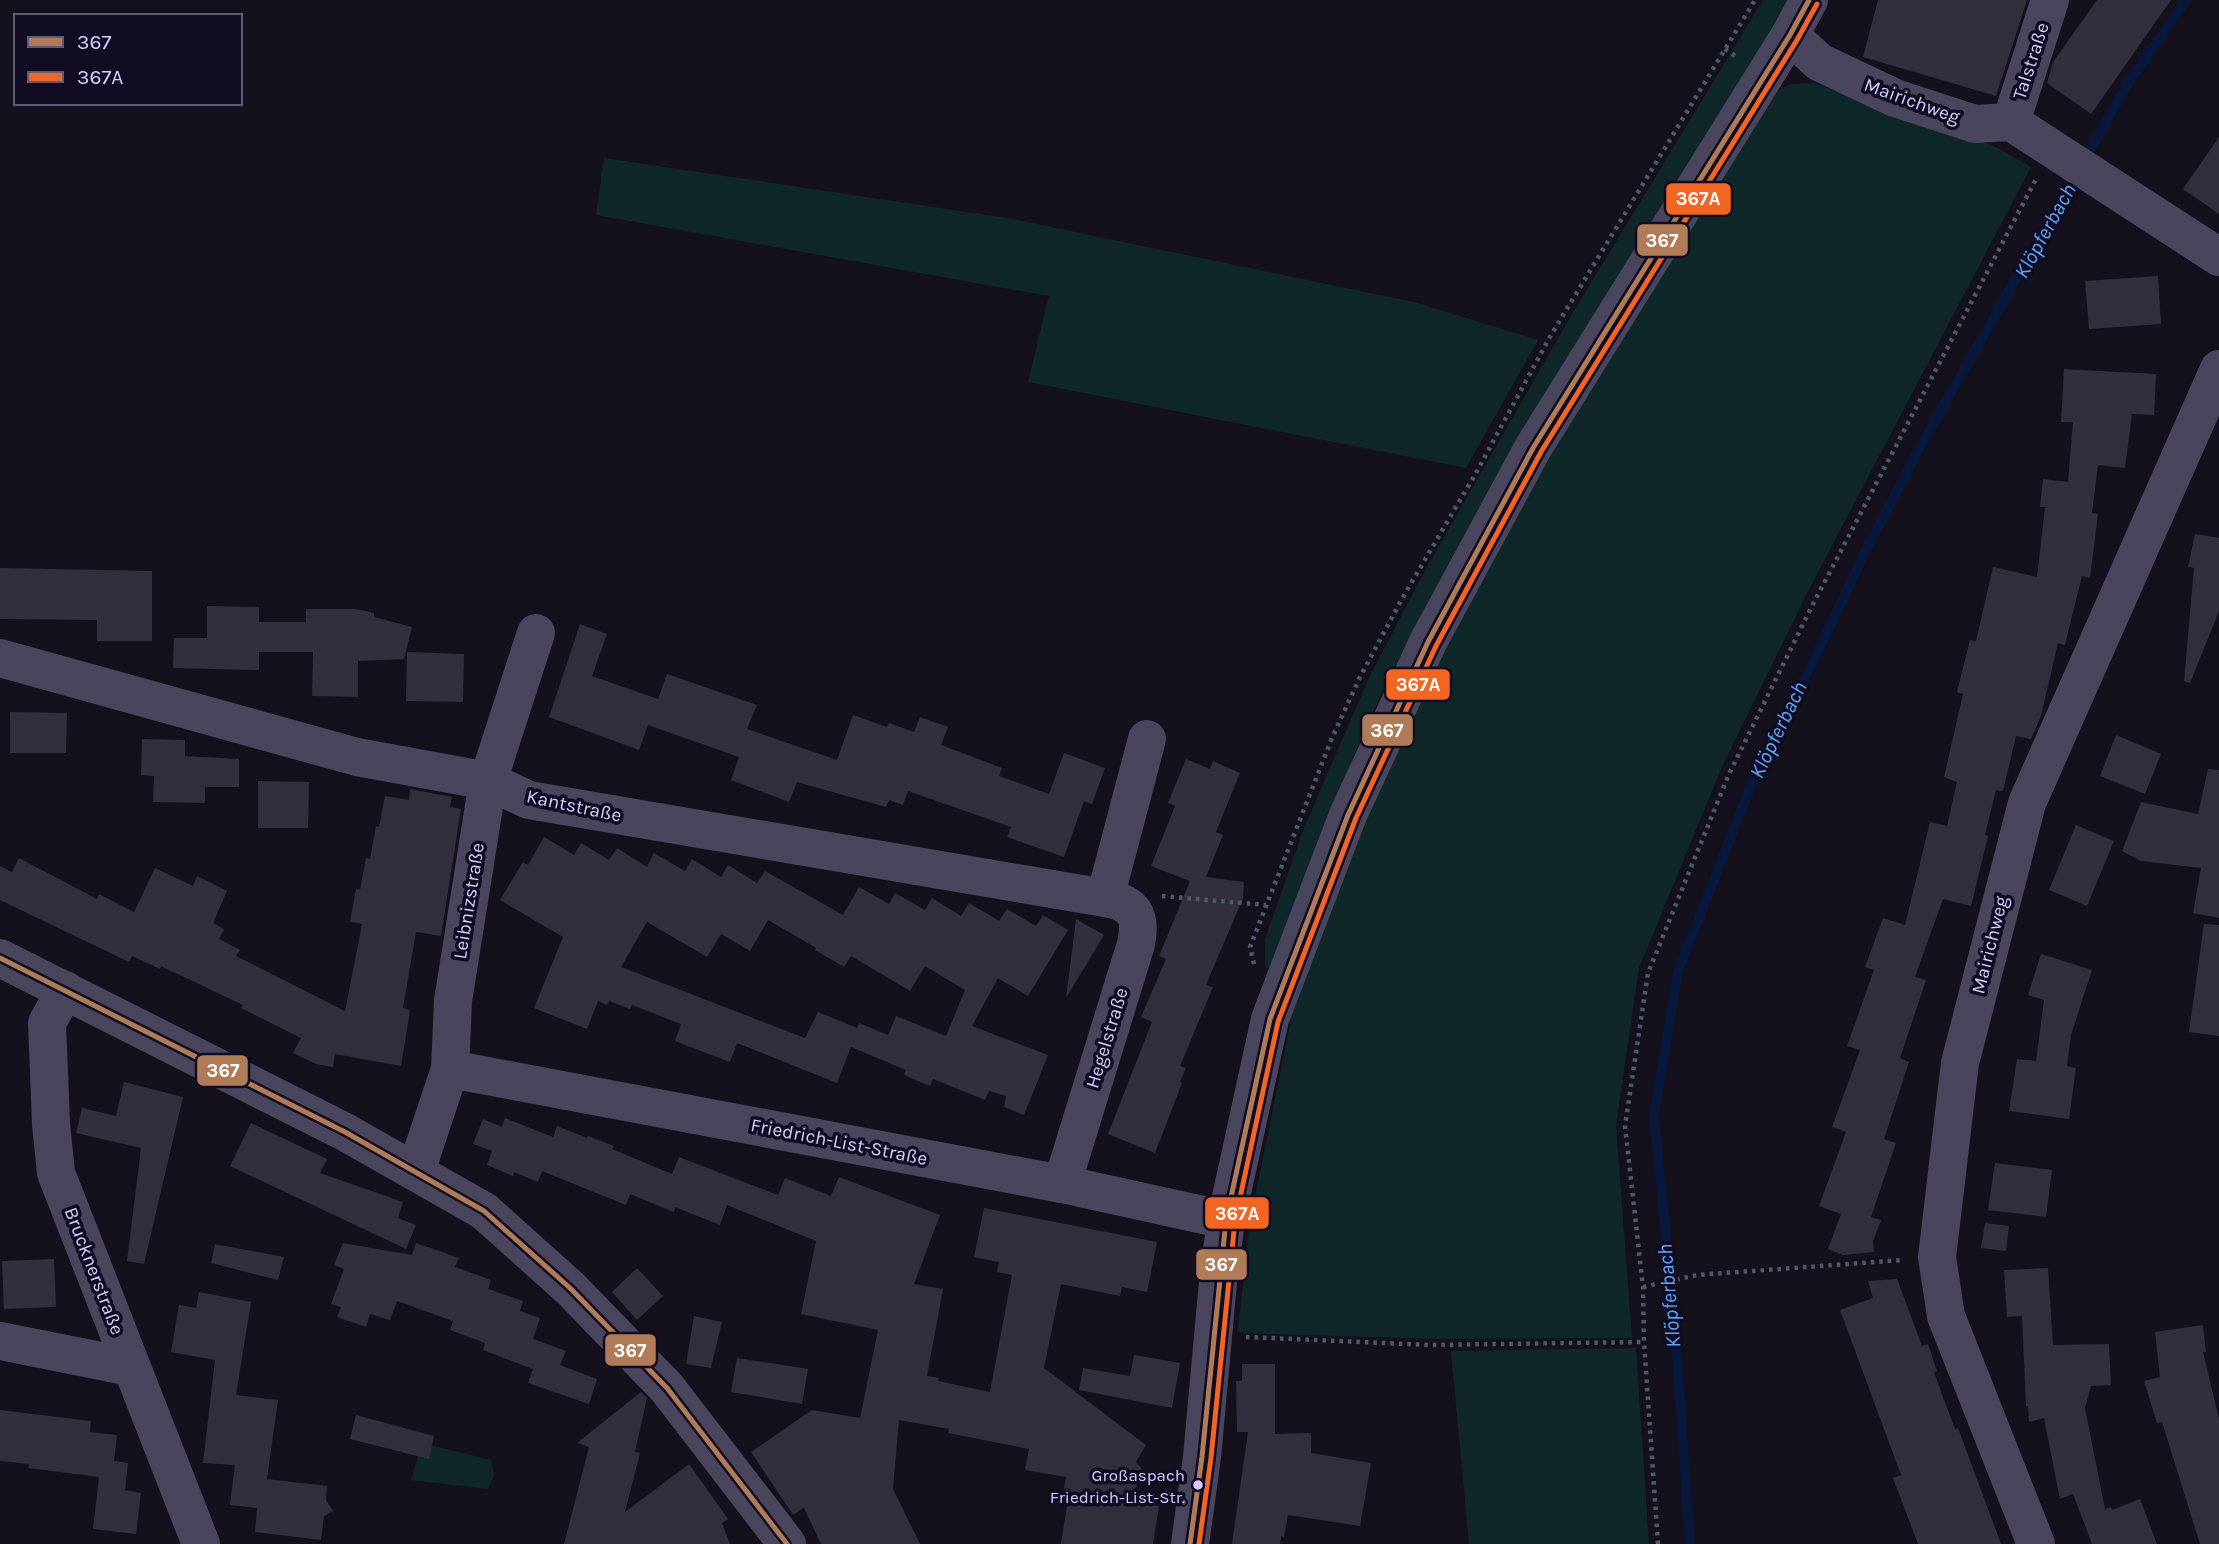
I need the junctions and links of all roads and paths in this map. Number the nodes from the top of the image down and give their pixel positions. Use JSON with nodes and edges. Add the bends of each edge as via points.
{"nodes":[{"id":1,"x":1809,"y":0,"type":"edge"},
{"id":2,"x":2050,"y":0,"type":"edge"},
{"id":3,"x":1790,"y":35,"type":"junction"},
{"id":4,"x":2011,"y":122,"type":"junction"},
{"id":5,"x":2074,"y":163,"type":"junction"},
{"id":6,"x":2219,"y":257,"type":"edge"},
{"id":7,"x":2219,"y":369,"type":"edge"},
{"id":8,"x":536,"y":633,"type":"dead end"},
{"id":9,"x":0,"y":657,"type":"edge"},
{"id":10,"x":1147,"y":739,"type":"dead end"},
{"id":11,"x":488,"y":781,"type":"junction"},
{"id":12,"x":1117,"y":901,"type":"junction"},
{"id":13,"x":1266,"y":905,"type":"dead end"},
{"id":14,"x":0,"y":958,"type":"edge"},
{"id":15,"x":65,"y":990,"type":"junction"},
{"id":16,"x":450,"y":1069,"type":"junction"},
{"id":17,"x":416,"y":1171,"type":"junction"},
{"id":18,"x":1062,"y":1184,"type":"junction"},
{"id":19,"x":1226,"y":1220,"type":"junction"},
{"id":20,"x":1937,"y":1257,"type":"junction"},
{"id":21,"x":1643,"y":1287,"type":"junction"},
{"id":22,"x":1214,"y":1335,"type":"junction"},
{"id":23,"x":0,"y":1341,"type":"edge"},
{"id":24,"x":1644,"y":1342,"type":"junction"},
{"id":25,"x":131,"y":1367,"type":"junction"},
{"id":26,"x":201,"y":1544,"type":"edge"},
{"id":27,"x":787,"y":1544,"type":"edge"},
{"id":28,"x":1190,"y":1544,"type":"edge"},
{"id":29,"x":1658,"y":1544,"type":"edge"},
{"id":30,"x":2036,"y":1544,"type":"edge"}],
"edges":[{"from":1,"to":3,"type":"street"},
{"from":2,"to":4,"type":"street","name":"Talstraße"},
{"from":3,"to":4,"type":"street","name":"Mairichweg","via":[[1819,62],[1895,98],[1975,124]]},
{"from":3,"to":19,"type":"street","via":[[1534,449],[1428,642],[1348,815],[1270,1018]]},
{"from":4,"to":5,"type":"street"},
{"from":5,"to":6,"type":"street"},
{"from":5,"to":21,"type":"path","via":[[1812,604],[1729,774],[1648,973],[1625,1126]]},
{"from":7,"to":20,"type":"street","name":"Mairichweg","via":[[2027,803],[1960,1063]]},
{"from":8,"to":11,"type":"street","name":"Leibnizstraße"},
{"from":9,"to":11,"type":"street","name":"Kantstraße","via":[[357,757]]},
{"from":10,"to":12,"type":"street"},
{"from":11,"to":12,"type":"street","name":"Kantstraße","via":[[529,800]]},
{"from":11,"to":16,"type":"street","name":"Leibnizstraße","via":[[453,1001]]},
{"from":12,"to":13,"type":"path","via":[[1153,895]]},
{"from":12,"to":18,"type":"street","name":"Hegelstraße","via":[[1136,915],[1139,930]]},
{"from":14,"to":15,"type":"street"},
{"from":15,"to":17,"type":"street"},
{"from":15,"to":25,"type":"street","name":"Brucknerstraße","via":[[47,1023],[56,1174]]},
{"from":16,"to":17,"type":"street","name":"Leibnizstraße"},
{"from":16,"to":18,"type":"street","name":"Friedrich-List-Straße"},
{"from":17,"to":27,"type":"street","via":[[484,1211],[570,1288],[667,1388]]},
{"from":18,"to":19,"type":"street","name":"Friedrich-List-Straße"},
{"from":19,"to":22,"type":"street"},
{"from":20,"to":21,"type":"path","via":[[1697,1275]]},
{"from":20,"to":30,"type":"street","name":"Mairichweg","via":[[1946,1316]]},
{"from":21,"to":24,"type":"path"},
{"from":22,"to":24,"type":"path","via":[[1429,1345]]},
{"from":22,"to":28,"type":"street"},
{"from":23,"to":25,"type":"street"},
{"from":24,"to":29,"type":"path"},
{"from":25,"to":26,"type":"street","name":"Brucknerstraße"}]}
